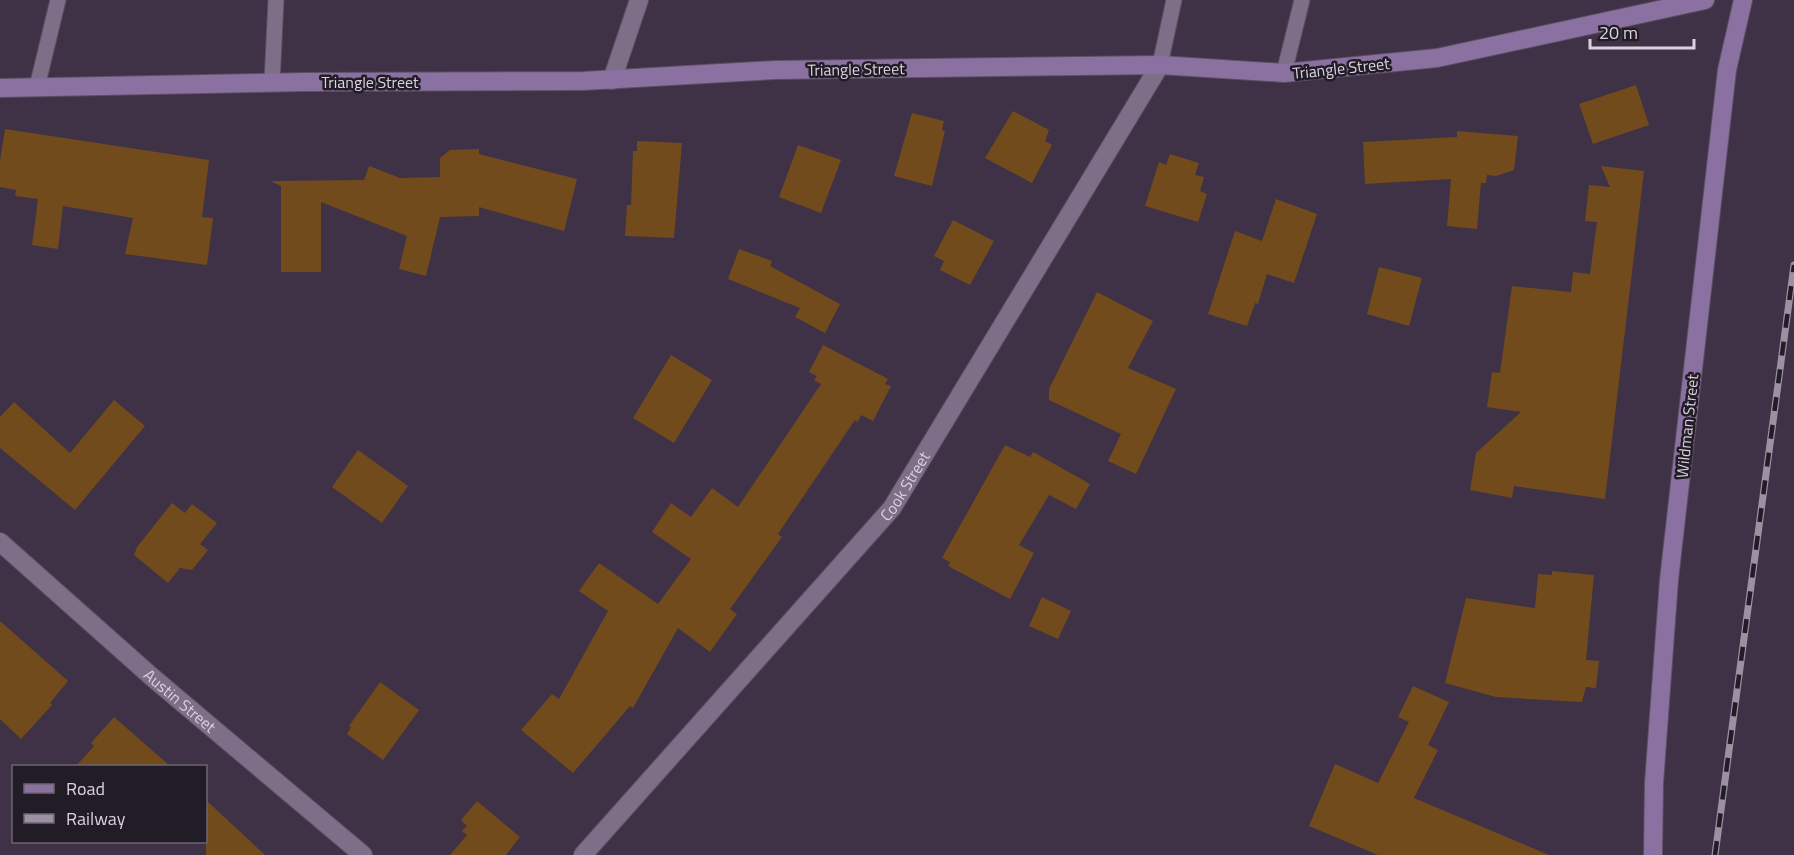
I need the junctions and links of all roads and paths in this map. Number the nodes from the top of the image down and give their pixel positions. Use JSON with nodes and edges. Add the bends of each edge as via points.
{"nodes":[{"id":1,"x":58,"y":0,"type":"edge"},
{"id":2,"x":276,"y":0,"type":"edge"},
{"id":3,"x":639,"y":0,"type":"edge"},
{"id":4,"x":1174,"y":0,"type":"edge"},
{"id":5,"x":1302,"y":0,"type":"edge"},
{"id":6,"x":1705,"y":0,"type":"edge"},
{"id":7,"x":1743,"y":0,"type":"edge"},
{"id":8,"x":1160,"y":65,"type":"junction"},
{"id":9,"x":1284,"y":74,"type":"junction"},
{"id":10,"x":612,"y":80,"type":"junction"},
{"id":11,"x":272,"y":82,"type":"junction"},
{"id":12,"x":37,"y":87,"type":"junction"},
{"id":13,"x":0,"y":88,"type":"edge"},
{"id":14,"x":0,"y":542,"type":"edge"},
{"id":15,"x":363,"y":855,"type":"edge"},
{"id":16,"x":583,"y":855,"type":"edge"},
{"id":17,"x":1653,"y":855,"type":"edge"}],
"edges":[{"from":1,"to":12,"type":"lane"},
{"from":2,"to":11,"type":"lane"},
{"from":3,"to":10,"type":"street"},
{"from":4,"to":8,"type":"lane"},
{"from":5,"to":9,"type":"lane"},
{"from":6,"to":9,"type":"street","name":"Triangle Street","via":[[1437,58]]},
{"from":7,"to":17,"type":"street","name":"Wildman Street","via":[[1727,70],[1671,568],[1654,783]]},
{"from":8,"to":9,"type":"street","name":"Triangle Street"},
{"from":8,"to":10,"type":"street","name":"Triangle Street","via":[[775,70]]},
{"from":8,"to":16,"type":"street","name":"Cook Street","via":[[892,508]]},
{"from":10,"to":11,"type":"street","name":"Triangle Street"},
{"from":11,"to":12,"type":"street","name":"Triangle Street"},
{"from":12,"to":13,"type":"street","name":"Triangle Street"},
{"from":14,"to":15,"type":"street","name":"Austin Street"}]}
